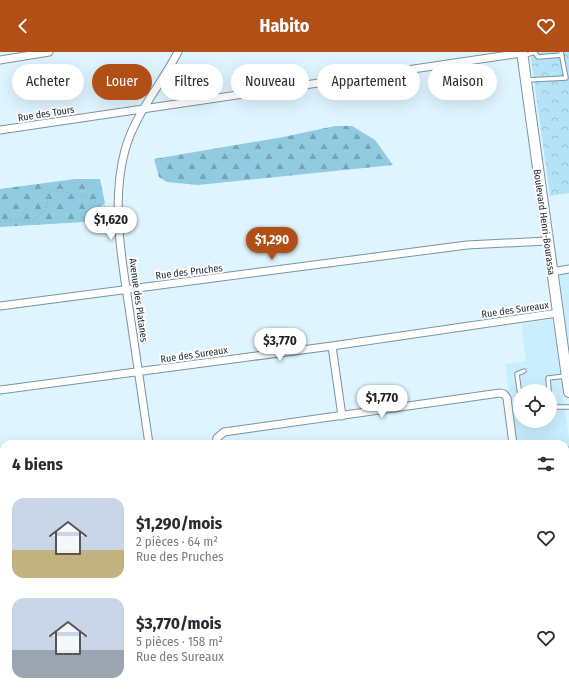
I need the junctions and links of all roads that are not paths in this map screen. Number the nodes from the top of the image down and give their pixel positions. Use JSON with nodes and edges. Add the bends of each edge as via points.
{"nodes":[{"id":1,"x":47,"y":52,"type":"edge"},
{"id":2,"x":178,"y":52,"type":"edge"},
{"id":3,"x":535,"y":53,"type":"edge"},
{"id":4,"x":561,"y":53,"type":"edge"},
{"id":5,"x":523,"y":54,"type":"edge"},
{"id":6,"x":0,"y":60,"type":"edge"},
{"id":7,"x":526,"y":80,"type":"junction"},
{"id":8,"x":144,"y":108,"type":"junction"},
{"id":9,"x":0,"y":130,"type":"edge"},
{"id":10,"x":547,"y":241,"type":"junction"},
{"id":11,"x":569,"y":269,"type":"edge"},
{"id":12,"x":552,"y":272,"type":"junction"},
{"id":13,"x":126,"y":290,"type":"junction"},
{"id":14,"x":0,"y":306,"type":"edge"},
{"id":15,"x":558,"y":313,"type":"junction"},
{"id":16,"x":332,"y":346,"type":"junction"},
{"id":17,"x":566,"y":358,"type":"edge"},
{"id":18,"x":139,"y":372,"type":"junction"},
{"id":19,"x":524,"y":372,"type":"dead end"},
{"id":20,"x":567,"y":376,"type":"junction"},
{"id":21,"x":518,"y":384,"type":"edge"},
{"id":22,"x":548,"y":384,"type":"edge"},
{"id":23,"x":0,"y":390,"type":"edge"},
{"id":24,"x":569,"y":392,"type":"edge"},
{"id":25,"x":557,"y":407,"type":"edge"},
{"id":26,"x":569,"y":407,"type":"edge"},
{"id":27,"x":342,"y":416,"type":"junction"},
{"id":28,"x":148,"y":440,"type":"edge"},
{"id":29,"x":217,"y":440,"type":"edge"},
{"id":30,"x":512,"y":440,"type":"edge"}],
"edges":[{"from":1,"to":6,"type":"street"},
{"from":2,"to":8,"type":"street","name":"Avenue des Platanes"},
{"from":3,"to":4,"type":"lane","via":[[538,57]]},
{"from":3,"to":5,"type":"lane"},
{"from":4,"to":7,"type":"lane","via":[[566,78]]},
{"from":5,"to":7,"type":"main road","name":"Boulevard Henri-Bourassa"},
{"from":5,"to":8,"type":"street","name":"Rue des Tours"},
{"from":7,"to":10,"type":"main road","name":"Boulevard Henri-Bourassa"},
{"from":8,"to":9,"type":"street","name":"Rue des Tours"},
{"from":8,"to":13,"type":"street","name":"Avenue des Platanes","via":[[125,150],[120,177],[118,225]]},
{"from":10,"to":12,"type":"main road","name":"Boulevard Henri-Bourassa"},
{"from":10,"to":13,"type":"street","name":"Rue des Pruches","via":[[467,245]]},
{"from":11,"to":12,"type":"street"},
{"from":12,"to":15,"type":"main road","name":"Boulevard Henri-Bourassa"},
{"from":13,"to":14,"type":"street","name":"Rue des Pruches"},
{"from":13,"to":18,"type":"street","name":"Avenue des Platanes"},
{"from":15,"to":16,"type":"street","name":"Rue des Sureaux"},
{"from":15,"to":17,"type":"main road","name":"Boulevard Henri-Bourassa"},
{"from":16,"to":18,"type":"street","name":"Rue des Sureaux"},
{"from":16,"to":27,"type":"street"},
{"from":17,"to":20,"type":"main road","name":"Boulevard Henri-Bourassa"},
{"from":18,"to":23,"type":"street","name":"Rue des Sureaux"},
{"from":18,"to":28,"type":"street","name":"Avenue des Platanes"},
{"from":19,"to":21,"type":"lane","via":[[517,374]]},
{"from":20,"to":22,"type":"lane","via":[[548,378]]},
{"from":20,"to":24,"type":"main road","name":"Boulevard Henri-Bourassa"},
{"from":25,"to":26,"type":"lane"},
{"from":27,"to":29,"type":"street","via":[[224,432]]},
{"from":27,"to":30,"type":"street","via":[[500,393],[507,398]]}]}
